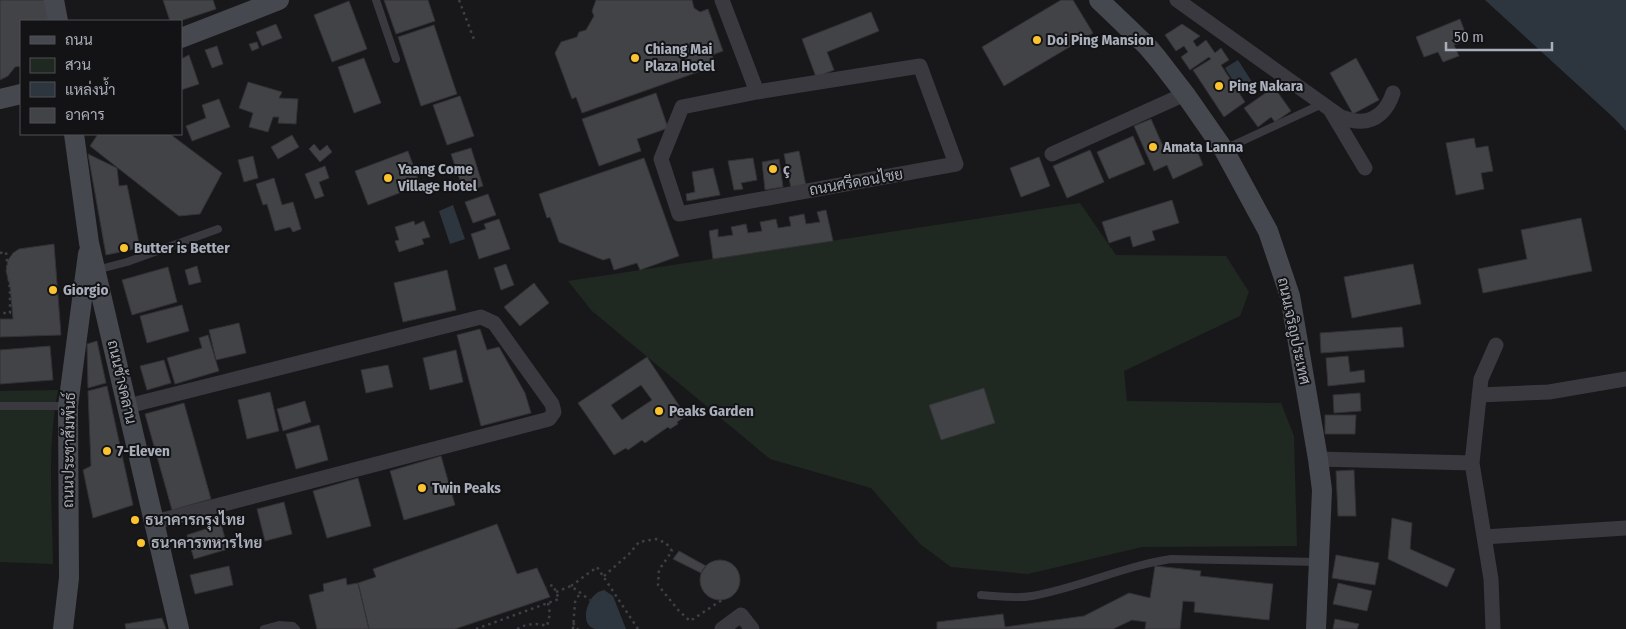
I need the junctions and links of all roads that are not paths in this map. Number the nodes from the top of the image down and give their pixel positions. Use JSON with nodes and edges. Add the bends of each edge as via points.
{"nodes":[{"id":1,"x":54,"y":0,"type":"edge"},
{"id":2,"x":279,"y":0,"type":"edge"},
{"id":3,"x":376,"y":0,"type":"edge"},
{"id":4,"x":722,"y":0,"type":"edge"},
{"id":5,"x":1099,"y":0,"type":"edge"},
{"id":6,"x":1177,"y":0,"type":"edge"},
{"id":7,"x":58,"y":20,"type":"edge"},
{"id":8,"x":182,"y":38,"type":"edge"},
{"id":9,"x":396,"y":59,"type":"dead end"},
{"id":10,"x":758,"y":92,"type":"junction"},
{"id":11,"x":1393,"y":93,"type":"dead end"},
{"id":12,"x":20,"y":94,"type":"edge"},
{"id":13,"x":1186,"y":94,"type":"junction"},
{"id":14,"x":0,"y":99,"type":"edge"},
{"id":15,"x":1326,"y":107,"type":"junction"},
{"id":16,"x":74,"y":135,"type":"edge"},
{"id":17,"x":1224,"y":150,"type":"junction"},
{"id":18,"x":1052,"y":154,"type":"dead end"},
{"id":19,"x":1365,"y":168,"type":"dead end"},
{"id":20,"x":218,"y":229,"type":"dead end"},
{"id":21,"x":89,"y":243,"type":"junction"},
{"id":22,"x":96,"y":270,"type":"junction"},
{"id":23,"x":1496,"y":345,"type":"dead end"},
{"id":24,"x":1626,"y":379,"type":"edge"},
{"id":25,"x":1479,"y":395,"type":"junction"},
{"id":26,"x":0,"y":406,"type":"edge"},
{"id":27,"x":68,"y":406,"type":"junction"},
{"id":28,"x":128,"y":406,"type":"junction"},
{"id":29,"x":1318,"y":458,"type":"junction"},
{"id":30,"x":1472,"y":463,"type":"junction"},
{"id":31,"x":154,"y":522,"type":"junction"},
{"id":32,"x":1626,"y":528,"type":"edge"},
{"id":33,"x":1484,"y":538,"type":"junction"},
{"id":34,"x":1319,"y":562,"type":"junction"},
{"id":35,"x":981,"y":595,"type":"dead end"},
{"id":36,"x":63,"y":629,"type":"edge"},
{"id":37,"x":180,"y":629,"type":"edge"},
{"id":38,"x":264,"y":629,"type":"edge"},
{"id":39,"x":296,"y":629,"type":"edge"},
{"id":40,"x":722,"y":629,"type":"edge"},
{"id":41,"x":752,"y":629,"type":"edge"},
{"id":42,"x":1316,"y":629,"type":"edge"},
{"id":43,"x":1493,"y":629,"type":"edge"}],
"edges":[{"from":1,"to":7,"type":"street"},
{"from":2,"to":8,"type":"street"},
{"from":3,"to":9,"type":"lane"},
{"from":4,"to":10,"type":"street"},
{"from":5,"to":13,"type":"street","name":"ถนนเจริญประเทศ","via":[[1147,46]]},
{"from":6,"to":15,"type":"street"},
{"from":10,"to":10,"type":"street","name":"ถนนศรีดอนไชย","via":[[682,107],[661,158],[679,214],[956,164],[920,66]]},
{"from":11,"to":15,"type":"street","via":[[1384,111],[1368,120],[1341,117]]},
{"from":12,"to":14,"type":"street"},
{"from":13,"to":17,"type":"street","name":"ถนนเจริญประเทศ"},
{"from":13,"to":18,"type":"street"},
{"from":15,"to":17,"type":"lane"},
{"from":15,"to":19,"type":"street"},
{"from":16,"to":21,"type":"street","name":"ถนนช้างคลาน"},
{"from":17,"to":29,"type":"street","name":"ถนนเจริญประเทศ","via":[[1268,231],[1290,296]]},
{"from":20,"to":22,"type":"lane"},
{"from":21,"to":22,"type":"street","name":"ถนนช้างคลาน"},
{"from":21,"to":27,"type":"street","name":"ถนนประชาสัมพันธ์"},
{"from":22,"to":28,"type":"street","name":"ถนนช้างคลาน"},
{"from":23,"to":25,"type":"street","via":[[1481,379]]},
{"from":24,"to":25,"type":"street","via":[[1549,392]]},
{"from":25,"to":30,"type":"street"},
{"from":26,"to":27,"type":"lane"},
{"from":27,"to":36,"type":"street","name":"ถนนประชาสัมพันธ์","via":[[69,578]]},
{"from":28,"to":31,"type":"street","name":"ถนนช้างคลาน"},
{"from":28,"to":31,"type":"street","via":[[481,317],[494,323],[552,404],[554,412],[549,420]]},
{"from":29,"to":30,"type":"street"},
{"from":29,"to":34,"type":"street","name":"ถนนเจริญประเทศ","via":[[1322,490]]},
{"from":30,"to":33,"type":"street"},
{"from":31,"to":37,"type":"street","name":"ถนนช้างคลาน"},
{"from":32,"to":33,"type":"street"},
{"from":33,"to":43,"type":"street","via":[[1491,579]]},
{"from":34,"to":35,"type":"lane","via":[[1171,559],[1149,562],[1031,596]]},
{"from":34,"to":42,"type":"street","name":"ถนนเจริญประเทศ"},
{"from":38,"to":39,"type":"lane","via":[[279,625]]},
{"from":40,"to":41,"type":"street","via":[[740,615]]}]}
